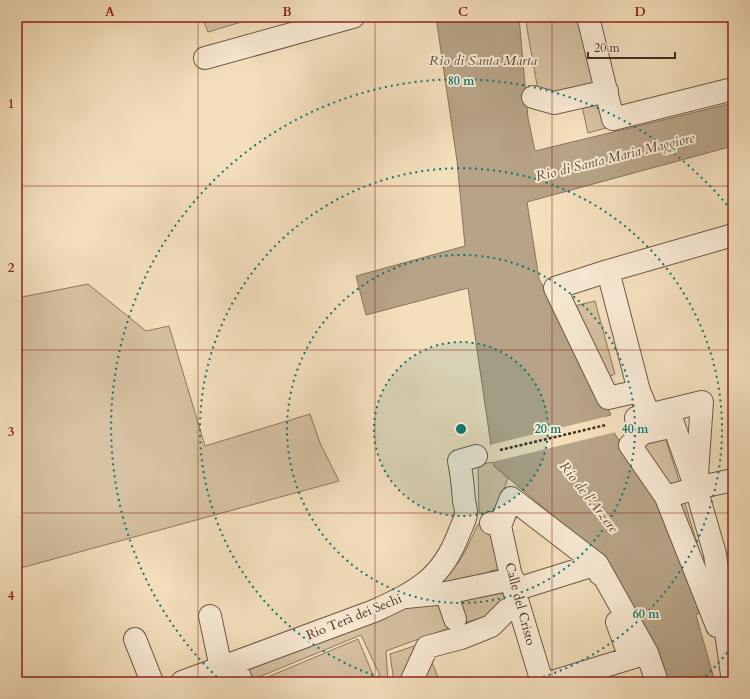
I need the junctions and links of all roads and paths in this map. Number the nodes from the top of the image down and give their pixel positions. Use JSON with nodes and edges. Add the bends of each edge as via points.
{"nodes":[{"id":1,"x":353,"y":17,"type":"edge"},
{"id":2,"x":588,"y":17,"type":"edge"},
{"id":3,"x":205,"y":58,"type":"dead end"},
{"id":4,"x":733,"y":89,"type":"edge"},
{"id":5,"x":607,"y":91,"type":"junction"},
{"id":6,"x":534,"y":97,"type":"dead end"},
{"id":7,"x":733,"y":235,"type":"edge"},
{"id":8,"x":607,"y":277,"type":"junction"},
{"id":9,"x":638,"y":386,"type":"junction"},
{"id":10,"x":655,"y":423,"type":"junction"},
{"id":11,"x":476,"y":456,"type":"joint"},
{"id":12,"x":733,"y":480,"type":"edge"},
{"id":13,"x":696,"y":488,"type":"junction"},
{"id":14,"x":666,"y":497,"type":"junction"},
{"id":15,"x":484,"y":520,"type":"junction"},
{"id":16,"x":715,"y":554,"type":"junction"},
{"id":17,"x":691,"y":560,"type":"junction"},
{"id":18,"x":597,"y":564,"type":"junction"},
{"id":19,"x":513,"y":584,"type":"junction"},
{"id":20,"x":446,"y":593,"type":"junction"},
{"id":21,"x":403,"y":598,"type":"junction"},
{"id":22,"x":507,"y":610,"type":"dead end"},
{"id":23,"x":723,"y":610,"type":"edge"},
{"id":24,"x":210,"y":616,"type":"dead end"},
{"id":25,"x":458,"y":629,"type":"junction"},
{"id":26,"x":135,"y":639,"type":"dead end"},
{"id":27,"x":638,"y":656,"type":"junction"},
{"id":28,"x":232,"y":671,"type":"edge"},
{"id":29,"x":152,"y":682,"type":"edge"},
{"id":30,"x":182,"y":682,"type":"edge"},
{"id":31,"x":411,"y":682,"type":"edge"},
{"id":32,"x":542,"y":682,"type":"edge"},
{"id":33,"x":552,"y":682,"type":"edge"},
{"id":34,"x":656,"y":682,"type":"edge"},
{"id":35,"x":733,"y":682,"type":"edge"}],
"edges":[{"from":1,"to":3,"type":"street"},
{"from":2,"to":5,"type":"street"},
{"from":4,"to":5,"type":"street","via":[[614,119]]},
{"from":5,"to":6,"type":"street","via":[[554,103]]},
{"from":7,"to":8,"type":"street"},
{"from":8,"to":9,"type":"street"},
{"from":8,"to":9,"type":"street","via":[[555,288],[608,398]]},
{"from":8,"to":10,"type":"street"},
{"from":9,"to":10,"type":"street"},
{"from":10,"to":11,"type":"path"},
{"from":10,"to":13,"type":"street"},
{"from":10,"to":13,"type":"street","via":[[702,402]]},
{"from":10,"to":14,"type":"street","via":[[630,444]]},
{"from":11,"to":15,"type":"street","name":"Rio Terà dei Sechi","via":[[459,461],[463,483]]},
{"from":12,"to":13,"type":"street"},
{"from":13,"to":14,"type":"street"},
{"from":13,"to":16,"type":"street"},
{"from":14,"to":17,"type":"street"},
{"from":15,"to":18,"type":"street","via":[[511,498]]},
{"from":15,"to":19,"type":"street","name":"Calle del Cristo"},
{"from":15,"to":21,"type":"street","name":"Rio Terà dei Sechi","via":[[426,583]]},
{"from":16,"to":17,"type":"street"},
{"from":16,"to":23,"type":"street"},
{"from":17,"to":23,"type":"street"},
{"from":18,"to":19,"type":"street"},
{"from":18,"to":27,"type":"street"},
{"from":19,"to":20,"type":"street"},
{"from":19,"to":32,"type":"street","name":"Calle del Cristo"},
{"from":20,"to":21,"type":"street"},
{"from":20,"to":25,"type":"street"},
{"from":21,"to":28,"type":"street","name":"Rio Terà dei Sechi"},
{"from":22,"to":25,"type":"street","via":[[491,626]]},
{"from":23,"to":35,"type":"street"},
{"from":24,"to":28,"type":"street"},
{"from":25,"to":31,"type":"street","via":[[427,646]]},
{"from":26,"to":29,"type":"street"},
{"from":27,"to":33,"type":"street"},
{"from":27,"to":34,"type":"street"},
{"from":28,"to":30,"type":"street","name":"Rio Terà dei Sechi"}]}
